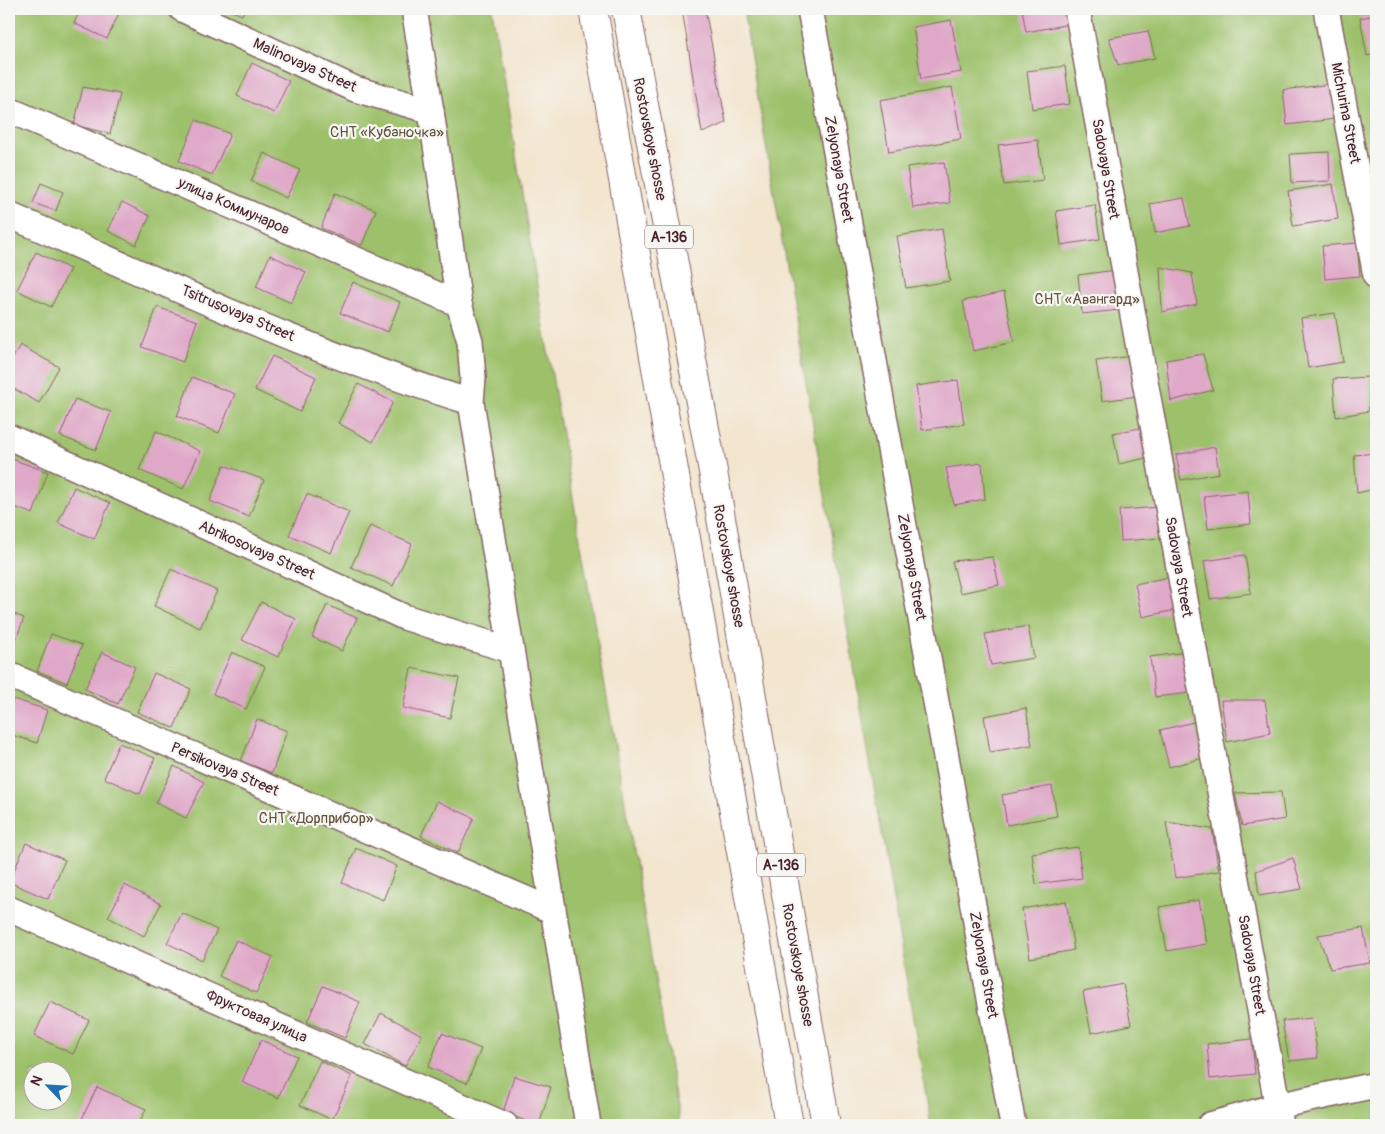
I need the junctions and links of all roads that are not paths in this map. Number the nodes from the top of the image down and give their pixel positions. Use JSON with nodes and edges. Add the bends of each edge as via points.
{"nodes":[{"id":1,"x":182,"y":9,"type":"edge"},
{"id":2,"x":414,"y":9,"type":"edge"},
{"id":3,"x":593,"y":9,"type":"edge"},
{"id":4,"x":626,"y":9,"type":"edge"},
{"id":5,"x":810,"y":9,"type":"edge"},
{"id":6,"x":1077,"y":9,"type":"edge"},
{"id":7,"x":1326,"y":9,"type":"edge"},
{"id":8,"x":9,"y":110,"type":"edge"},
{"id":9,"x":431,"y":111,"type":"junction"},
{"id":10,"x":9,"y":214,"type":"edge"},
{"id":11,"x":1376,"y":276,"type":"edge"},
{"id":12,"x":459,"y":304,"type":"junction"},
{"id":13,"x":471,"y":402,"type":"junction"},
{"id":14,"x":9,"y":437,"type":"edge"},
{"id":15,"x":510,"y":650,"type":"junction"},
{"id":16,"x":9,"y":675,"type":"edge"},
{"id":17,"x":9,"y":909,"type":"edge"},
{"id":18,"x":552,"y":910,"type":"junction"},
{"id":19,"x":1376,"y":1085,"type":"edge"},
{"id":20,"x":1279,"y":1115,"type":"edge"},
{"id":21,"x":505,"y":1125,"type":"edge"},
{"id":22,"x":588,"y":1125,"type":"edge"},
{"id":23,"x":789,"y":1125,"type":"edge"},
{"id":24,"x":826,"y":1125,"type":"edge"},
{"id":25,"x":1013,"y":1125,"type":"edge"},
{"id":26,"x":1210,"y":1125,"type":"edge"}],
"edges":[{"from":1,"to":9,"type":"street","name":"Malinovaya Street","via":[[355,89]]},
{"from":2,"to":9,"type":"street"},
{"from":3,"to":23,"type":"highway","number":"А-136"},
{"from":4,"to":24,"type":"highway","name":"Rostovskoye shosse","number":"А-136","via":[[712,466]]},
{"from":5,"to":25,"type":"street","name":"Zelyonaya Street"},
{"from":6,"to":20,"type":"street","name":"Sadovaya Street"},
{"from":7,"to":11,"type":"street","name":"Michurina Street"},
{"from":8,"to":12,"type":"street","name":"улица Коммунаров"},
{"from":9,"to":12,"type":"street"},
{"from":10,"to":13,"type":"street","name":"Tsitrusovaya Street","via":[[281,332],[406,382]]},
{"from":12,"to":13,"type":"street","via":[[470,341]]},
{"from":13,"to":15,"type":"street"},
{"from":14,"to":15,"type":"street","name":"Abrikosovaya Street","via":[[404,617]]},
{"from":15,"to":18,"type":"street"},
{"from":16,"to":18,"type":"street","name":"Persikovaya Street"},
{"from":17,"to":21,"type":"street","name":"Фруктовая улица"},
{"from":18,"to":22,"type":"street"},
{"from":19,"to":20,"type":"street"},
{"from":20,"to":26,"type":"street"}]}
